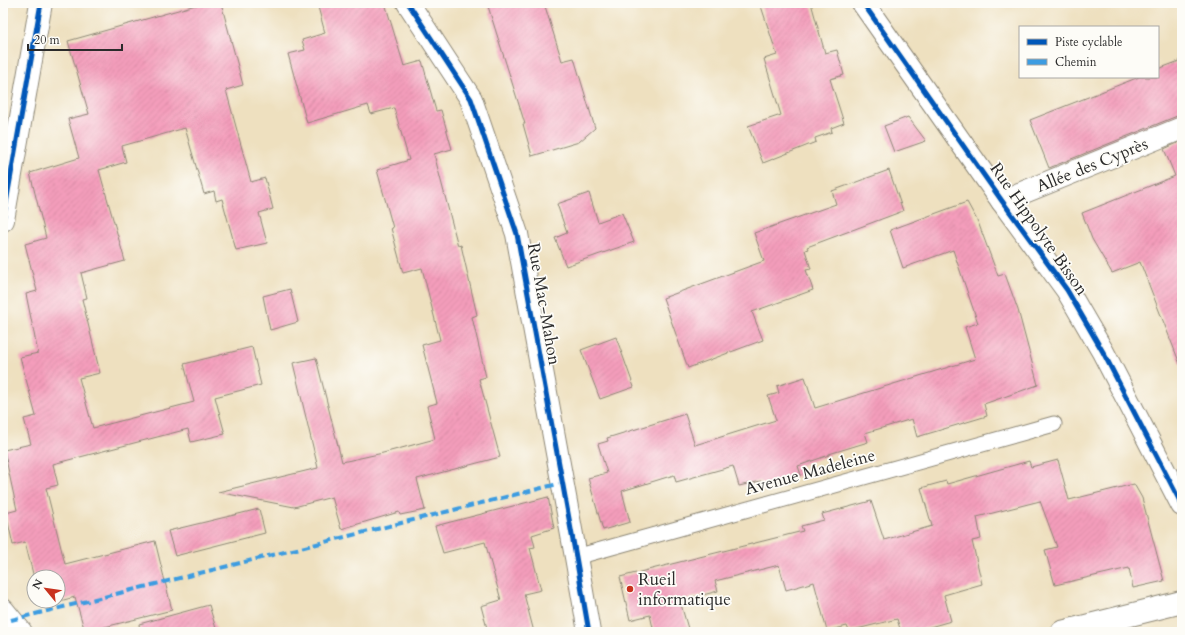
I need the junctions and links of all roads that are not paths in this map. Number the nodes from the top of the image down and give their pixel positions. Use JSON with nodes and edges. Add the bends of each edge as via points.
{"nodes":[{"id":1,"x":41,"y":3,"type":"edge"},
{"id":2,"x":408,"y":3,"type":"edge"},
{"id":3,"x":863,"y":3,"type":"edge"},
{"id":4,"x":1182,"y":128,"type":"edge"},
{"id":5,"x":1002,"y":201,"type":"junction"},
{"id":6,"x":3,"y":220,"type":"edge"},
{"id":7,"x":1054,"y":424,"type":"dead end"},
{"id":8,"x":1182,"y":505,"type":"edge"},
{"id":9,"x":576,"y":556,"type":"junction"},
{"id":10,"x":1182,"y":602,"type":"edge"},
{"id":11,"x":3,"y":610,"type":"edge"},
{"id":12,"x":21,"y":632,"type":"edge"},
{"id":13,"x":589,"y":632,"type":"edge"},
{"id":14,"x":1062,"y":632,"type":"edge"}],
"edges":[{"from":1,"to":6,"type":"street"},
{"from":2,"to":9,"type":"street","name":"Rue Mac-Mahon","via":[[471,99],[516,234]]},
{"from":3,"to":5,"type":"street","name":"Rue Hippolyte Bisson"},
{"from":4,"to":5,"type":"street","name":"Allée des Cyprès"},
{"from":5,"to":8,"type":"street","name":"Rue Hippolyte Bisson","via":[[1067,290],[1103,352]]},
{"from":7,"to":9,"type":"lane","name":"Avenue Madeleine"},
{"from":9,"to":13,"type":"street","name":"Rue Mac-Mahon"},
{"from":10,"to":14,"type":"street"},
{"from":11,"to":12,"type":"street"}]}
